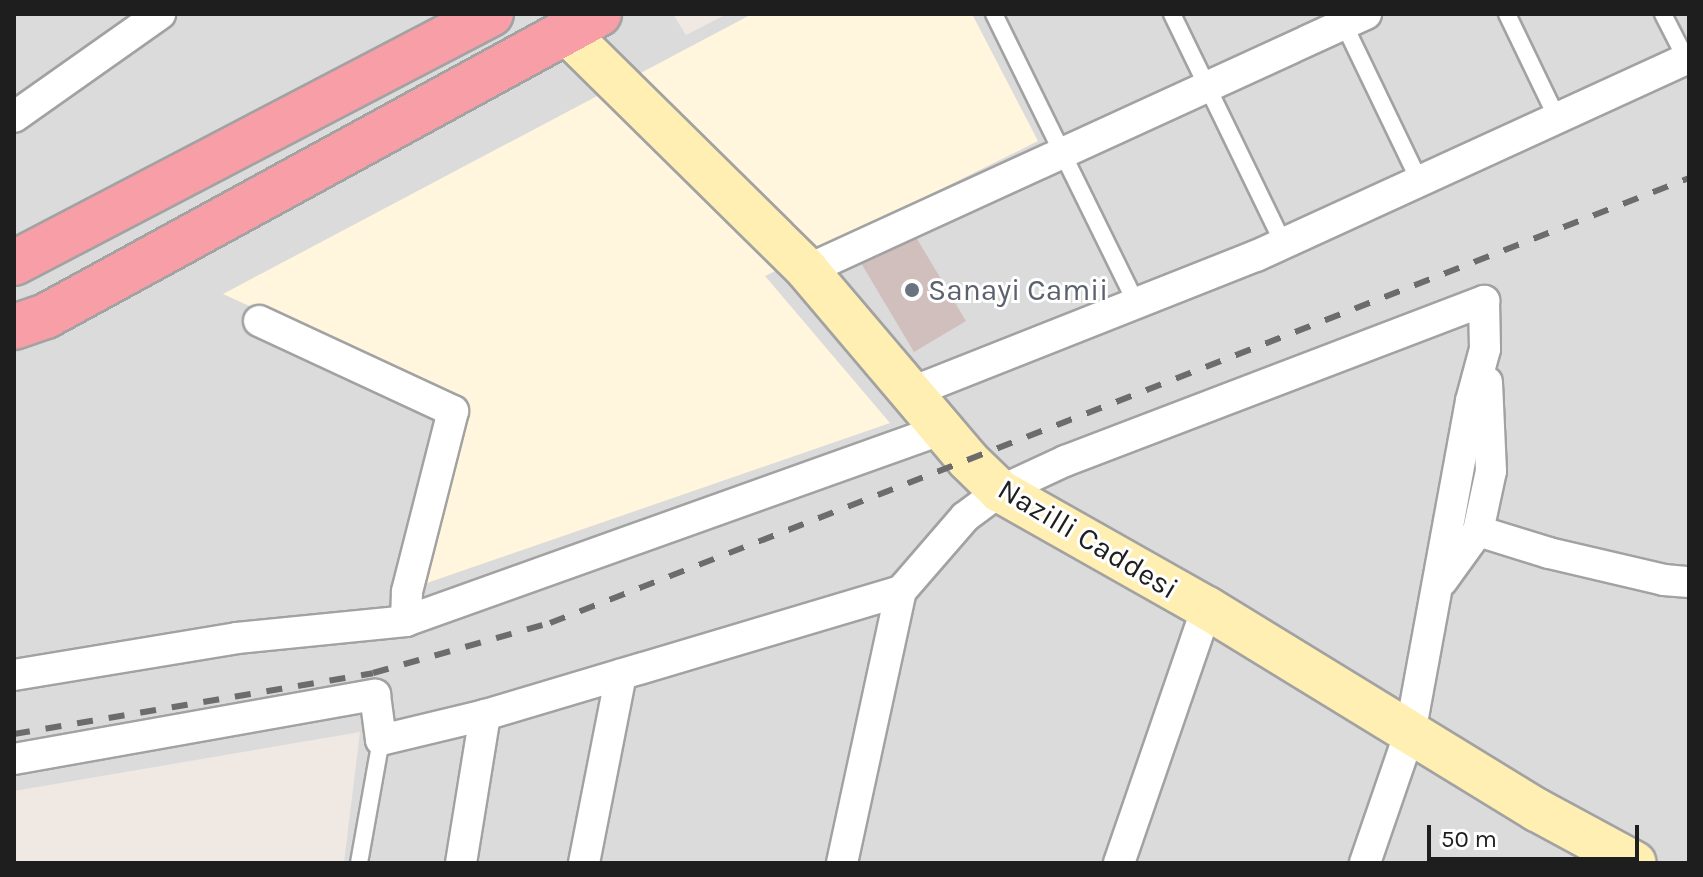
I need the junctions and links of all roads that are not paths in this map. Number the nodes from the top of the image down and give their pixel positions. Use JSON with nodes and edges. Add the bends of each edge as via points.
{"nodes":[{"id":1,"x":160,"y":14,"type":"edge"},
{"id":2,"x":491,"y":14,"type":"edge"},
{"id":3,"x":994,"y":14,"type":"edge"},
{"id":4,"x":1172,"y":14,"type":"edge"},
{"id":5,"x":1507,"y":14,"type":"edge"},
{"id":6,"x":1663,"y":14,"type":"edge"},
{"id":7,"x":1349,"y":17,"type":"edge"},
{"id":8,"x":576,"y":20,"type":"edge"},
{"id":9,"x":1687,"y":59,"type":"edge"},
{"id":10,"x":1207,"y":86,"type":"junction"},
{"id":11,"x":14,"y":117,"type":"edge"},
{"id":12,"x":1558,"y":120,"type":"junction"},
{"id":13,"x":1061,"y":152,"type":"junction"},
{"id":14,"x":1420,"y":182,"type":"junction"},
{"id":15,"x":1283,"y":243,"type":"junction"},
{"id":16,"x":14,"y":263,"type":"edge"},
{"id":17,"x":807,"y":270,"type":"junction"},
{"id":18,"x":1136,"y":303,"type":"junction"},
{"id":19,"x":259,"y":321,"type":"dead end"},
{"id":20,"x":14,"y":327,"type":"edge"},
{"id":21,"x":1485,"y":349,"type":"junction"},
{"id":22,"x":912,"y":392,"type":"junction"},
{"id":23,"x":943,"y":429,"type":"junction"},
{"id":24,"x":1000,"y":491,"type":"junction"},
{"id":25,"x":1478,"y":531,"type":"junction"},
{"id":26,"x":1689,"y":582,"type":"edge"},
{"id":27,"x":1436,"y":589,"type":"junction"},
{"id":28,"x":901,"y":591,"type":"junction"},
{"id":29,"x":1207,"y":608,"type":"junction"},
{"id":30,"x":406,"y":621,"type":"junction"},
{"id":31,"x":14,"y":675,"type":"edge"},
{"id":32,"x":621,"y":675,"type":"junction"},
{"id":33,"x":485,"y":715,"type":"junction"},
{"id":34,"x":1410,"y":732,"type":"junction"},
{"id":35,"x":381,"y":740,"type":"junction"},
{"id":36,"x":14,"y":759,"type":"edge"},
{"id":37,"x":359,"y":863,"type":"edge"},
{"id":38,"x":461,"y":863,"type":"edge"},
{"id":39,"x":584,"y":863,"type":"edge"},
{"id":40,"x":842,"y":863,"type":"edge"},
{"id":41,"x":1119,"y":863,"type":"edge"},
{"id":42,"x":1365,"y":863,"type":"edge"},
{"id":43,"x":1635,"y":863,"type":"edge"}],
"edges":[{"from":1,"to":11,"type":"street"},
{"from":2,"to":16,"type":"highway"},
{"from":3,"to":13,"type":"lane"},
{"from":4,"to":10,"type":"lane"},
{"from":5,"to":12,"type":"lane"},
{"from":6,"to":9,"type":"lane"},
{"from":7,"to":10,"type":"street"},
{"from":7,"to":14,"type":"lane"},
{"from":8,"to":17,"type":"main road","name":"Nazilli Caddesi"},
{"from":8,"to":20,"type":"highway","via":[[46,316]]},
{"from":9,"to":12,"type":"street"},
{"from":10,"to":13,"type":"street"},
{"from":10,"to":15,"type":"lane"},
{"from":12,"to":14,"type":"street"},
{"from":13,"to":17,"type":"street"},
{"from":13,"to":18,"type":"lane"},
{"from":14,"to":15,"type":"street"},
{"from":15,"to":18,"type":"street"},
{"from":17,"to":22,"type":"main road","name":"Nazilli Caddesi"},
{"from":18,"to":22,"type":"street"},
{"from":19,"to":30,"type":"street","via":[[453,411],[407,592]]},
{"from":21,"to":24,"type":"street","via":[[1484,301],[1065,461]]},
{"from":21,"to":25,"type":"street","via":[[1491,471]]},
{"from":21,"to":27,"type":"street"},
{"from":22,"to":23,"type":"main road","name":"Nazilli Caddesi"},
{"from":23,"to":24,"type":"main road","name":"Nazilli Caddesi"},
{"from":23,"to":30,"type":"street"},
{"from":24,"to":28,"type":"street","via":[[965,517]]},
{"from":24,"to":29,"type":"main road","name":"Nazilli Caddesi"},
{"from":25,"to":26,"type":"street","via":[[1549,553]]},
{"from":25,"to":27,"type":"street"},
{"from":27,"to":34,"type":"street"},
{"from":28,"to":32,"type":"street"},
{"from":28,"to":40,"type":"street"},
{"from":29,"to":34,"type":"main road","name":"Nazilli Caddesi"},
{"from":29,"to":41,"type":"street"},
{"from":30,"to":31,"type":"street","via":[[237,638]]},
{"from":32,"to":33,"type":"street"},
{"from":32,"to":39,"type":"street"},
{"from":33,"to":35,"type":"street"},
{"from":33,"to":38,"type":"street"},
{"from":34,"to":42,"type":"street"},
{"from":34,"to":43,"type":"main road","name":"Nazilli Caddesi"},
{"from":35,"to":36,"type":"street","via":[[375,695]]},
{"from":35,"to":37,"type":"lane"}]}
